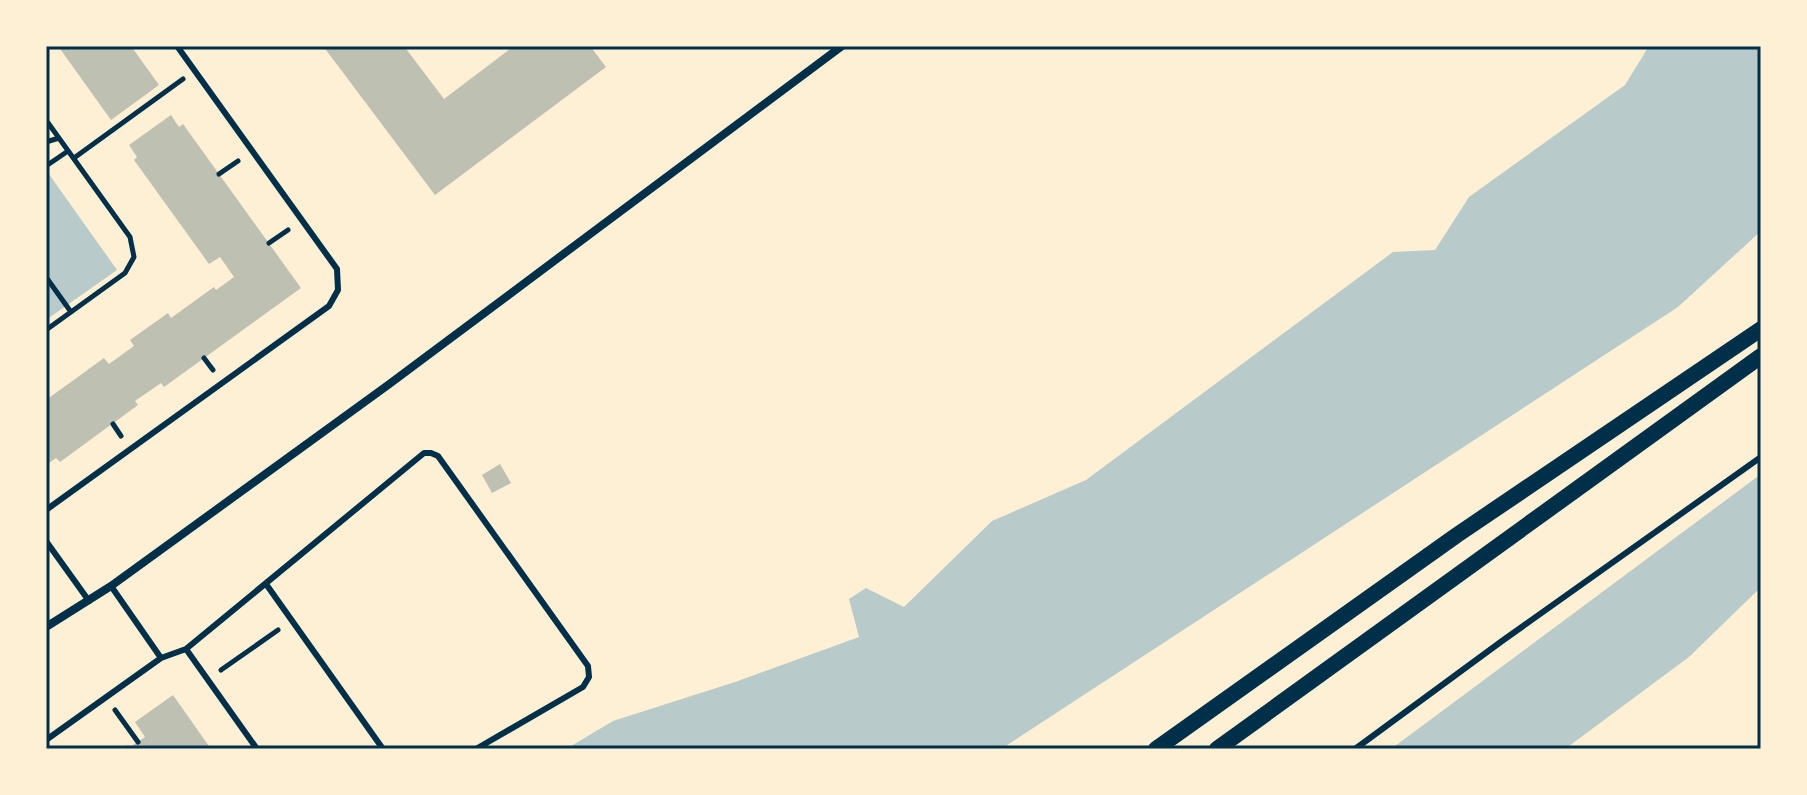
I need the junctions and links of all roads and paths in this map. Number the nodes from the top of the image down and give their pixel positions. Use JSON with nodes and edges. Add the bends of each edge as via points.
{"nodes":[{"id":1,"x":177,"y":46,"type":"edge"},
{"id":2,"x":842,"y":46,"type":"edge"},
{"id":3,"x":195,"y":71,"type":"junction"},
{"id":4,"x":46,"y":120,"type":"edge"},
{"id":5,"x":59,"y":138,"type":"junction"},
{"id":6,"x":46,"y":142,"type":"edge"},
{"id":7,"x":68,"y":150,"type":"junction"},
{"id":8,"x":74,"y":158,"type":"junction"},
{"id":9,"x":46,"y":166,"type":"edge"},
{"id":10,"x":46,"y":277,"type":"edge"},
{"id":11,"x":71,"y":312,"type":"junction"},
{"id":12,"x":1761,"y":329,"type":"edge"},
{"id":13,"x":46,"y":330,"type":"edge"},
{"id":14,"x":1761,"y":356,"type":"edge"},
{"id":15,"x":1761,"y":457,"type":"edge"},
{"id":16,"x":46,"y":510,"type":"edge"},
{"id":17,"x":46,"y":541,"type":"edge"},
{"id":18,"x":266,"y":584,"type":"junction"},
{"id":19,"x":111,"y":586,"type":"junction"},
{"id":20,"x":89,"y":601,"type":"junction"},
{"id":21,"x":292,"y":620,"type":"junction"},
{"id":22,"x":46,"y":627,"type":"edge"},
{"id":23,"x":186,"y":649,"type":"junction"},
{"id":24,"x":161,"y":658,"type":"junction"},
{"id":25,"x":208,"y":679,"type":"junction"},
{"id":26,"x":106,"y":697,"type":"junction"},
{"id":27,"x":46,"y":740,"type":"edge"},
{"id":28,"x":138,"y":742,"type":"dead end"},
{"id":29,"x":257,"y":749,"type":"edge"},
{"id":30,"x":383,"y":749,"type":"edge"},
{"id":31,"x":476,"y":749,"type":"edge"},
{"id":32,"x":1156,"y":749,"type":"edge"},
{"id":33,"x":1217,"y":749,"type":"edge"},
{"id":34,"x":1355,"y":749,"type":"edge"}],
"edges":[{"from":1,"to":3,"type":"lane"},
{"from":2,"to":19,"type":"street"},
{"from":3,"to":8,"type":"path"},
{"from":3,"to":16,"type":"lane","via":[[337,269],[338,290],[329,306]]},
{"from":4,"to":5,"type":"path"},
{"from":5,"to":6,"type":"path"},
{"from":5,"to":7,"type":"path"},
{"from":7,"to":8,"type":"path"},
{"from":7,"to":9,"type":"path"},
{"from":8,"to":11,"type":"path","via":[[130,237],[134,257],[125,273]]},
{"from":10,"to":11,"type":"path"},
{"from":11,"to":13,"type":"path"},
{"from":12,"to":32,"type":"main road","via":[[1457,535]]},
{"from":14,"to":33,"type":"main road"},
{"from":15,"to":34,"type":"lane"},
{"from":17,"to":20,"type":"lane"},
{"from":18,"to":21,"type":"lane"},
{"from":18,"to":23,"type":"lane"},
{"from":18,"to":31,"type":"lane","via":[[424,453],[438,456],[588,666],[583,687]]},
{"from":19,"to":20,"type":"street"},
{"from":19,"to":24,"type":"lane"},
{"from":20,"to":22,"type":"street"},
{"from":21,"to":25,"type":"path"},
{"from":21,"to":30,"type":"lane"},
{"from":23,"to":24,"type":"lane"},
{"from":23,"to":25,"type":"lane"},
{"from":24,"to":26,"type":"lane"},
{"from":25,"to":29,"type":"lane"},
{"from":26,"to":27,"type":"lane"},
{"from":26,"to":28,"type":"path"}]}
